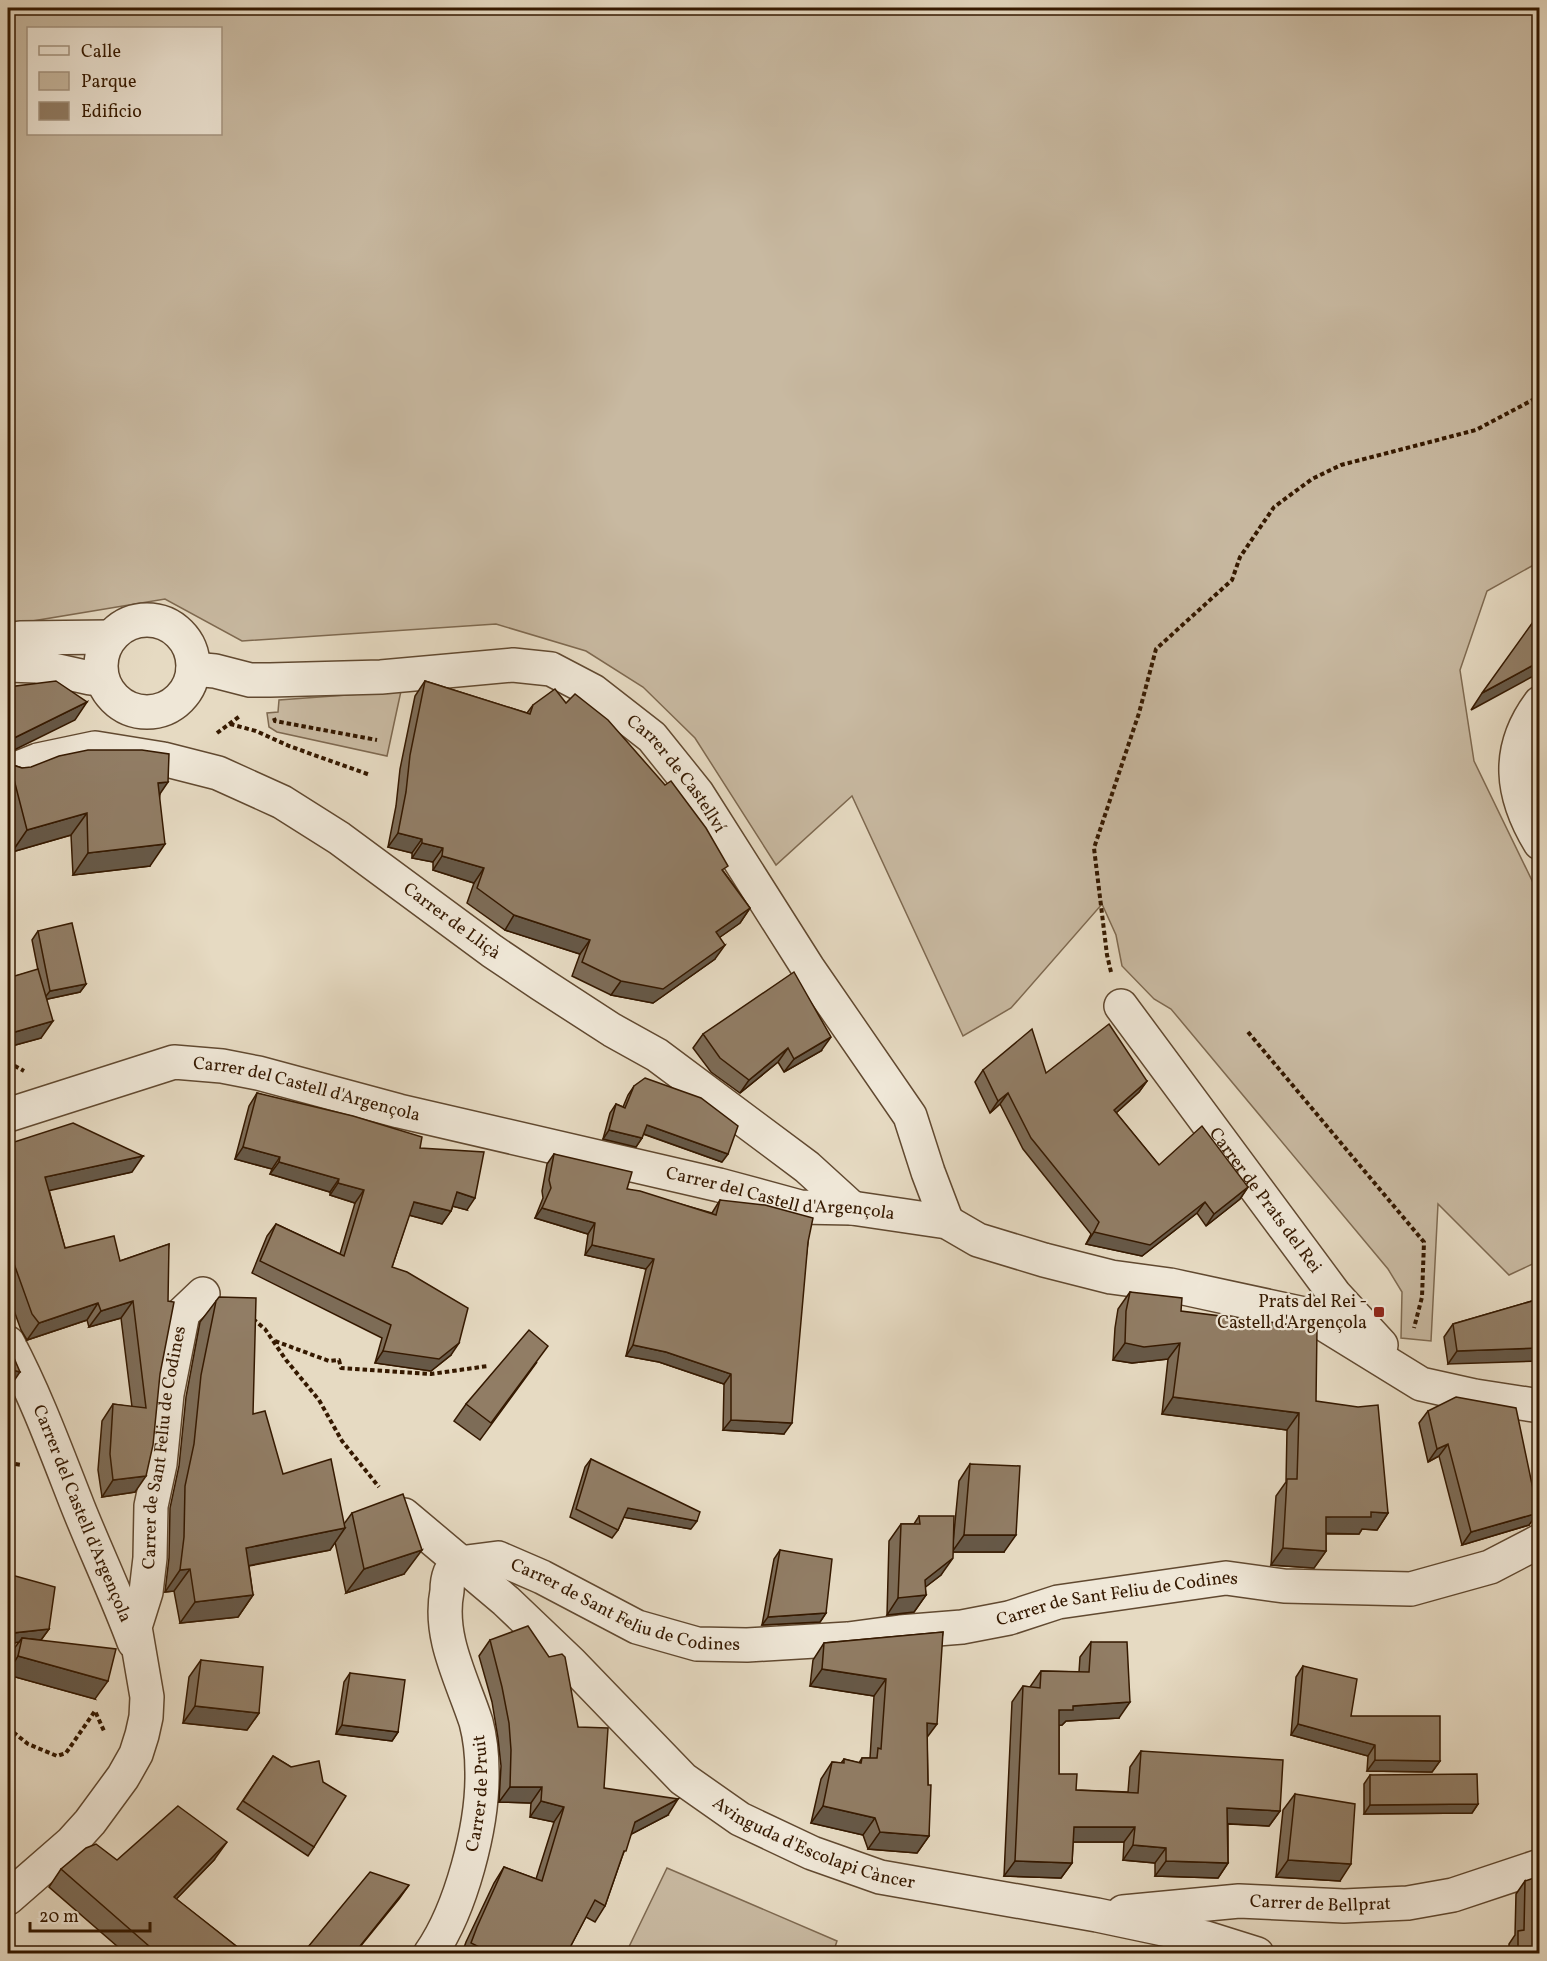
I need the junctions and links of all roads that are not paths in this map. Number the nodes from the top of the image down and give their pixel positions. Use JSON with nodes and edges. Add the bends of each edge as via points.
{"nodes":[{"id":1,"x":110,"y":637,"type":"junction"},
{"id":2,"x":8,"y":641,"type":"edge"},
{"id":3,"x":8,"y":665,"type":"edge"},
{"id":4,"x":194,"y":669,"type":"junction"},
{"id":5,"x":109,"y":690,"type":"junction"},
{"id":6,"x":1539,"y":703,"type":"edge"},
{"id":7,"x":95,"y":748,"type":"junction"},
{"id":8,"x":8,"y":772,"type":"edge"},
{"id":9,"x":1529,"y":796,"type":"edge"},
{"id":10,"x":1539,"y":843,"type":"edge"},
{"id":11,"x":1121,"y":1006,"type":"road end"},
{"id":12,"x":8,"y":1115,"type":"edge"},
{"id":13,"x":852,"y":1208,"type":"junction"},
{"id":14,"x":947,"y":1222,"type":"junction"},
{"id":15,"x":203,"y":1294,"type":"road end"},
{"id":16,"x":8,"y":1343,"type":"edge"},
{"id":17,"x":1421,"y":1384,"type":"junction"},
{"id":18,"x":1539,"y":1406,"type":"edge"},
{"id":19,"x":404,"y":1515,"type":"edge"},
{"id":20,"x":1539,"y":1541,"type":"edge"},
{"id":21,"x":459,"y":1563,"type":"junction"},
{"id":22,"x":138,"y":1652,"type":"junction"},
{"id":23,"x":1539,"y":1866,"type":"edge"},
{"id":24,"x":8,"y":1898,"type":"edge"},
{"id":25,"x":1097,"y":1915,"type":"junction"},
{"id":26,"x":430,"y":1953,"type":"edge"},
{"id":27,"x":1257,"y":1953,"type":"edge"}],
"edges":[{"from":1,"to":2,"type":"street"},
{"from":1,"to":4,"type":"street","via":[[135,621],[150,619],[164,623],[186,641]]},
{"from":1,"to":5,"type":"street","via":[[100,663]]},
{"from":3,"to":5,"type":"street","via":[[36,666],[90,678]]},
{"from":4,"to":5,"type":"street","via":[[187,690],[171,706],[158,712],[129,710]]},
{"from":4,"to":14,"type":"street","name":"Carrer de Castellví","via":[[270,681],[513,665],[551,669],[593,691],[652,737],[697,793],[808,968],[910,1116]]},
{"from":5,"to":7,"type":"street"},
{"from":6,"to":9,"type":"street","via":[[1528,718],[1516,752]]},
{"from":7,"to":8,"type":"street","name":"Carrer de Lliçà","via":[[38,760]]},
{"from":7,"to":13,"type":"street","name":"Carrer de Lliçà","via":[[218,773],[282,802],[339,838],[541,984],[657,1054],[807,1167]]},
{"from":9,"to":10,"type":"street","via":[[1529,826]]},
{"from":11,"to":17,"type":"street","name":"Carrer de Prats del Rei","via":[[1335,1295]]},
{"from":12,"to":13,"type":"street","name":"Carrer del Castell d'Argençola","via":[[174,1062],[222,1066],[800,1207]]},
{"from":13,"to":14,"type":"street","name":"Carrer del Castell d'Argençola"},
{"from":14,"to":17,"type":"street","name":"Carrer del Castell d'Argençola","via":[[978,1240],[1044,1260],[1111,1277],[1170,1285],[1309,1315]]},
{"from":15,"to":22,"type":"street","name":"Carrer de Sant Feliu de Codines","via":[[183,1313],[167,1394],[151,1506],[146,1592],[135,1627]]},
{"from":16,"to":22,"type":"street","name":"Carrer del Castell d'Argençola","via":[[38,1403]]},
{"from":17,"to":18,"type":"street","name":"Carrer del Castell d'Argençola"},
{"from":19,"to":21,"type":"street"},
{"from":20,"to":21,"type":"street","name":"Carrer de Sant Feliu de Codines","via":[[1490,1567],[1412,1589],[1284,1586],[1226,1578],[1058,1602],[1009,1618],[962,1627],[747,1645],[697,1644],[637,1627],[498,1558]]},
{"from":21,"to":25,"type":"street","name":"Avinguda d'Escolapi Càncer","via":[[491,1587],[571,1663],[683,1779],[740,1819],[812,1853],[880,1877]]},
{"from":21,"to":26,"type":"street","name":"Carrer de Pruit","via":[[450,1574],[444,1606],[450,1646],[476,1724],[482,1772],[477,1822],[465,1877],[452,1914]]},
{"from":22,"to":24,"type":"street","name":"Carrer de Sant Feliu de Codines","via":[[147,1697],[136,1754],[90,1822]]},
{"from":23,"to":25,"type":"street","name":"Carrer de Bellprat","via":[[1454,1895],[1408,1903],[1344,1906],[1239,1901]]},
{"from":25,"to":27,"type":"street","name":"Avinguda d'Escolapi Càncer"}]}
